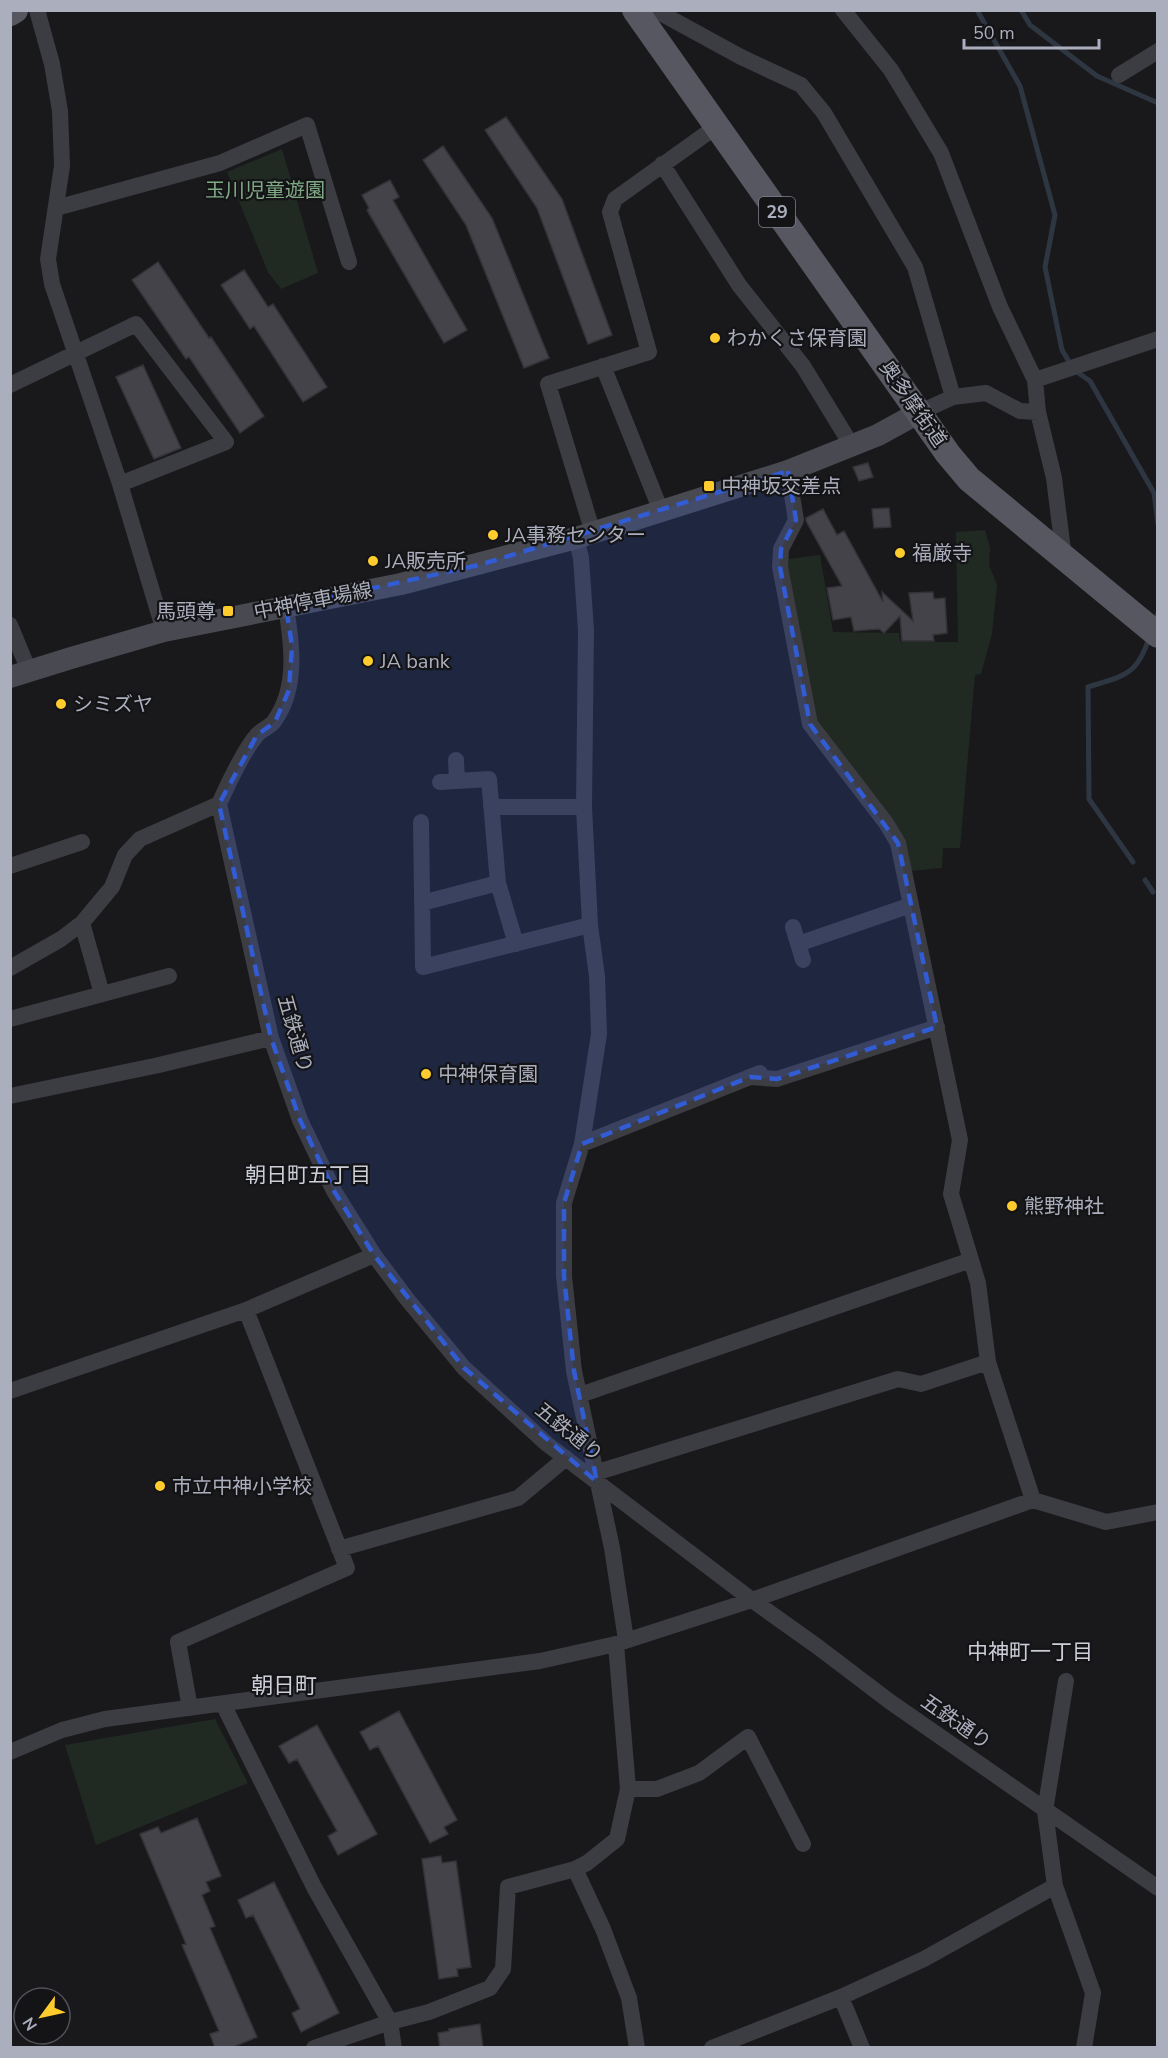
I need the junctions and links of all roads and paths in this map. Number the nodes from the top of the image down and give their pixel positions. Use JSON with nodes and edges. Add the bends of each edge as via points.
{"nodes":[{"id":1,"x":15,"y":10,"type":"edge"},
{"id":2,"x":37,"y":10,"type":"edge"},
{"id":3,"x":635,"y":10,"type":"edge"},
{"id":4,"x":655,"y":10,"type":"edge"},
{"id":5,"x":843,"y":10,"type":"edge"},
{"id":6,"x":10,"y":13,"type":"edge"},
{"id":7,"x":1158,"y":51,"type":"edge"},
{"id":8,"x":1119,"y":75,"type":"dead end"},
{"id":9,"x":717,"y":126,"type":"junction"},
{"id":10,"x":663,"y":164,"type":"junction"},
{"id":11,"x":56,"y":208,"type":"junction"},
{"id":12,"x":349,"y":262,"type":"dead end"},
{"id":13,"x":1158,"y":339,"type":"edge"},
{"id":14,"x":76,"y":354,"type":"junction"},
{"id":15,"x":603,"y":366,"type":"junction"},
{"id":16,"x":1035,"y":380,"type":"junction"},
{"id":17,"x":10,"y":385,"type":"edge"},
{"id":18,"x":953,"y":397,"type":"junction"},
{"id":19,"x":1038,"y":412,"type":"junction"},
{"id":20,"x":918,"y":413,"type":"junction"},
{"id":21,"x":852,"y":446,"type":"junction"},
{"id":22,"x":788,"y":471,"type":"junction"},
{"id":23,"x":120,"y":484,"type":"junction"},
{"id":24,"x":661,"y":511,"type":"junction"},
{"id":25,"x":584,"y":535,"type":"junction"},
{"id":26,"x":1064,"y":558,"type":"junction"},
{"id":27,"x":286,"y":607,"type":"junction"},
{"id":28,"x":10,"y":625,"type":"edge"},
{"id":29,"x":164,"y":632,"type":"junction"},
{"id":30,"x":1158,"y":634,"type":"edge"},
{"id":31,"x":20,"y":674,"type":"edge"},
{"id":32,"x":456,"y":760,"type":"dead end"},
{"id":33,"x":457,"y":781,"type":"junction"},
{"id":34,"x":440,"y":782,"type":"dead end"},
{"id":35,"x":219,"y":804,"type":"junction"},
{"id":36,"x":491,"y":807,"type":"junction"},
{"id":37,"x":584,"y":807,"type":"junction"},
{"id":38,"x":421,"y":822,"type":"dead end"},
{"id":39,"x":82,"y":842,"type":"dead end"},
{"id":40,"x":10,"y":866,"type":"edge"},
{"id":41,"x":498,"y":883,"type":"junction"},
{"id":42,"x":422,"y":903,"type":"junction"},
{"id":43,"x":911,"y":905,"type":"junction"},
{"id":44,"x":82,"y":923,"type":"junction"},
{"id":45,"x":590,"y":925,"type":"junction"},
{"id":46,"x":516,"y":944,"type":"junction"},
{"id":47,"x":803,"y":960,"type":"dead end"},
{"id":48,"x":10,"y":968,"type":"edge"},
{"id":49,"x":169,"y":976,"type":"dead end"},
{"id":50,"x":102,"y":994,"type":"junction"},
{"id":51,"x":10,"y":1019,"type":"edge"},
{"id":52,"x":937,"y":1027,"type":"junction"},
{"id":53,"x":271,"y":1038,"type":"junction"},
{"id":54,"x":10,"y":1096,"type":"edge"},
{"id":55,"x":582,"y":1144,"type":"junction"},
{"id":56,"x":374,"y":1255,"type":"junction"},
{"id":57,"x":971,"y":1260,"type":"junction"},
{"id":58,"x":246,"y":1310,"type":"junction"},
{"id":59,"x":988,"y":1362,"type":"junction"},
{"id":60,"x":10,"y":1391,"type":"edge"},
{"id":61,"x":580,"y":1395,"type":"junction"},
{"id":62,"x":566,"y":1458,"type":"junction"},
{"id":63,"x":596,"y":1478,"type":"junction"},
{"id":64,"x":1033,"y":1500,"type":"junction"},
{"id":65,"x":1158,"y":1512,"type":"edge"},
{"id":66,"x":339,"y":1549,"type":"junction"},
{"id":67,"x":752,"y":1600,"type":"junction"},
{"id":68,"x":621,"y":1642,"type":"junction"},
{"id":69,"x":1066,"y":1681,"type":"dead end"},
{"id":70,"x":223,"y":1704,"type":"junction"},
{"id":71,"x":190,"y":1708,"type":"junction"},
{"id":72,"x":10,"y":1752,"type":"edge"},
{"id":73,"x":628,"y":1789,"type":"junction"},
{"id":74,"x":1045,"y":1811,"type":"junction"},
{"id":75,"x":803,"y":1844,"type":"dead end"},
{"id":76,"x":575,"y":1869,"type":"junction"},
{"id":77,"x":1054,"y":1886,"type":"junction"},
{"id":78,"x":1158,"y":1888,"type":"edge"},
{"id":79,"x":841,"y":1997,"type":"junction"},
{"id":80,"x":390,"y":2022,"type":"junction"},
{"id":81,"x":314,"y":2048,"type":"edge"},
{"id":82,"x":394,"y":2048,"type":"edge"},
{"id":83,"x":637,"y":2048,"type":"edge"},
{"id":84,"x":712,"y":2048,"type":"edge"},
{"id":85,"x":862,"y":2048,"type":"edge"},
{"id":86,"x":1084,"y":2048,"type":"edge"}],
"edges":[{"from":1,"to":6,"type":"main road"},
{"from":2,"to":11,"type":"street","via":[[60,111],[62,166]]},
{"from":3,"to":9,"type":"main road","name":"奥多摩街道","number":"29"},
{"from":4,"to":18,"type":"street","via":[[801,85],[824,113],[915,267]]},
{"from":5,"to":16,"type":"street","via":[[891,70],[941,153],[1000,307]]},
{"from":7,"to":8,"type":"street"},
{"from":9,"to":10,"type":"street"},
{"from":9,"to":20,"type":"main road","name":"奥多摩街道","number":"29"},
{"from":10,"to":15,"type":"street","via":[[615,199],[610,212],[649,352]]},
{"from":10,"to":21,"type":"street","via":[[739,285],[803,366]]},
{"from":11,"to":12,"type":"street","via":[[220,163],[306,125]]},
{"from":11,"to":14,"type":"street","via":[[48,259],[52,284]]},
{"from":13,"to":16,"type":"street"},
{"from":14,"to":17,"type":"street"},
{"from":14,"to":23,"type":"street"},
{"from":14,"to":23,"type":"street","via":[[136,324],[226,442]]},
{"from":15,"to":24,"type":"street"},
{"from":15,"to":25,"type":"street","via":[[548,384]]},
{"from":16,"to":19,"type":"street"},
{"from":18,"to":19,"type":"street","via":[[986,393],[1020,411]]},
{"from":18,"to":20,"type":"street"},
{"from":19,"to":26,"type":"street","via":[[1054,478]]},
{"from":20,"to":21,"type":"main road","name":"中神停車場線"},
{"from":20,"to":26,"type":"main road","name":"奥多摩街道","number":"29","via":[[969,479]]},
{"from":21,"to":22,"type":"main road","name":"中神停車場線"},
{"from":22,"to":24,"type":"main road","name":"中神停車場線"},
{"from":22,"to":43,"type":"street","via":[[796,520],[781,549],[780,567],[810,724],[898,843]]},
{"from":23,"to":29,"type":"street"},
{"from":24,"to":25,"type":"main road","name":"中神停車場線"},
{"from":25,"to":27,"type":"main road","name":"中神停車場線","via":[[401,584]]},
{"from":25,"to":37,"type":"street"},
{"from":26,"to":30,"type":"main road","name":"奥多摩街道","number":"29"},
{"from":27,"to":29,"type":"main road","name":"中神停車場線"},
{"from":27,"to":35,"type":"street","via":[[292,646],[289,690],[275,722],[257,735]]},
{"from":28,"to":31,"type":"street"},
{"from":29,"to":31,"type":"main road","name":"中神停車場線"},
{"from":32,"to":33,"type":"street"},
{"from":33,"to":34,"type":"street"},
{"from":33,"to":36,"type":"street","via":[[489,779]]},
{"from":35,"to":44,"type":"street","via":[[140,839],[125,855],[112,887]]},
{"from":35,"to":53,"type":"street","name":"五鉄通り"},
{"from":36,"to":37,"type":"street"},
{"from":36,"to":41,"type":"street"},
{"from":37,"to":45,"type":"street"},
{"from":38,"to":42,"type":"street"},
{"from":39,"to":40,"type":"street"},
{"from":41,"to":42,"type":"street"},
{"from":41,"to":46,"type":"street"},
{"from":42,"to":46,"type":"street","via":[[423,967]]},
{"from":43,"to":47,"type":"street","via":[[795,936]]},
{"from":43,"to":52,"type":"street"},
{"from":44,"to":48,"type":"street"},
{"from":44,"to":50,"type":"street"},
{"from":45,"to":46,"type":"street"},
{"from":45,"to":55,"type":"street","via":[[599,1034]]},
{"from":49,"to":50,"type":"street"},
{"from":50,"to":51,"type":"street"},
{"from":52,"to":55,"type":"street","via":[[777,1079],[755,1075]]},
{"from":52,"to":57,"type":"street","via":[[960,1140],[951,1194]]},
{"from":53,"to":54,"type":"street"},
{"from":53,"to":56,"type":"street","name":"五鉄通り","via":[[300,1120],[334,1191]]},
{"from":55,"to":61,"type":"street","via":[[564,1203],[564,1276]]},
{"from":56,"to":58,"type":"street"},
{"from":56,"to":62,"type":"street","name":"五鉄通り","via":[[464,1368]]},
{"from":57,"to":59,"type":"street","via":[[978,1283]]},
{"from":57,"to":61,"type":"street"},
{"from":58,"to":60,"type":"street"},
{"from":58,"to":66,"type":"street"},
{"from":59,"to":63,"type":"street","via":[[921,1384],[898,1378]]},
{"from":59,"to":64,"type":"street"},
{"from":61,"to":63,"type":"street"},
{"from":62,"to":63,"type":"street","name":"五鉄通り"},
{"from":62,"to":66,"type":"street","via":[[518,1498]]},
{"from":63,"to":67,"type":"street","name":"五鉄通り"},
{"from":63,"to":68,"type":"street","via":[[612,1548]]},
{"from":64,"to":65,"type":"street","via":[[1106,1522]]},
{"from":64,"to":67,"type":"street"},
{"from":66,"to":71,"type":"street","via":[[347,1568],[178,1642]]},
{"from":67,"to":68,"type":"street"},
{"from":67,"to":74,"type":"street","name":"五鉄通り"},
{"from":68,"to":70,"type":"street","via":[[540,1661]]},
{"from":68,"to":73,"type":"street"},
{"from":69,"to":74,"type":"street"},
{"from":70,"to":71,"type":"street"},
{"from":70,"to":80,"type":"street","via":[[314,1887]]},
{"from":71,"to":72,"type":"street","via":[[105,1719],[62,1730]]},
{"from":73,"to":75,"type":"street","via":[[657,1789],[699,1773],[748,1737]]},
{"from":73,"to":76,"type":"street","via":[[617,1839]]},
{"from":74,"to":77,"type":"street"},
{"from":74,"to":78,"type":"street","name":"五鉄通り"},
{"from":76,"to":80,"type":"street","via":[[508,1887],[503,1969],[490,1988],[429,2012]]},
{"from":76,"to":83,"type":"street","via":[[629,1998]]},
{"from":77,"to":79,"type":"street","via":[[924,1959]]},
{"from":77,"to":86,"type":"street","via":[[1093,1994]]},
{"from":79,"to":84,"type":"street"},
{"from":79,"to":85,"type":"street"},
{"from":80,"to":81,"type":"street"},
{"from":80,"to":82,"type":"street"}]}
